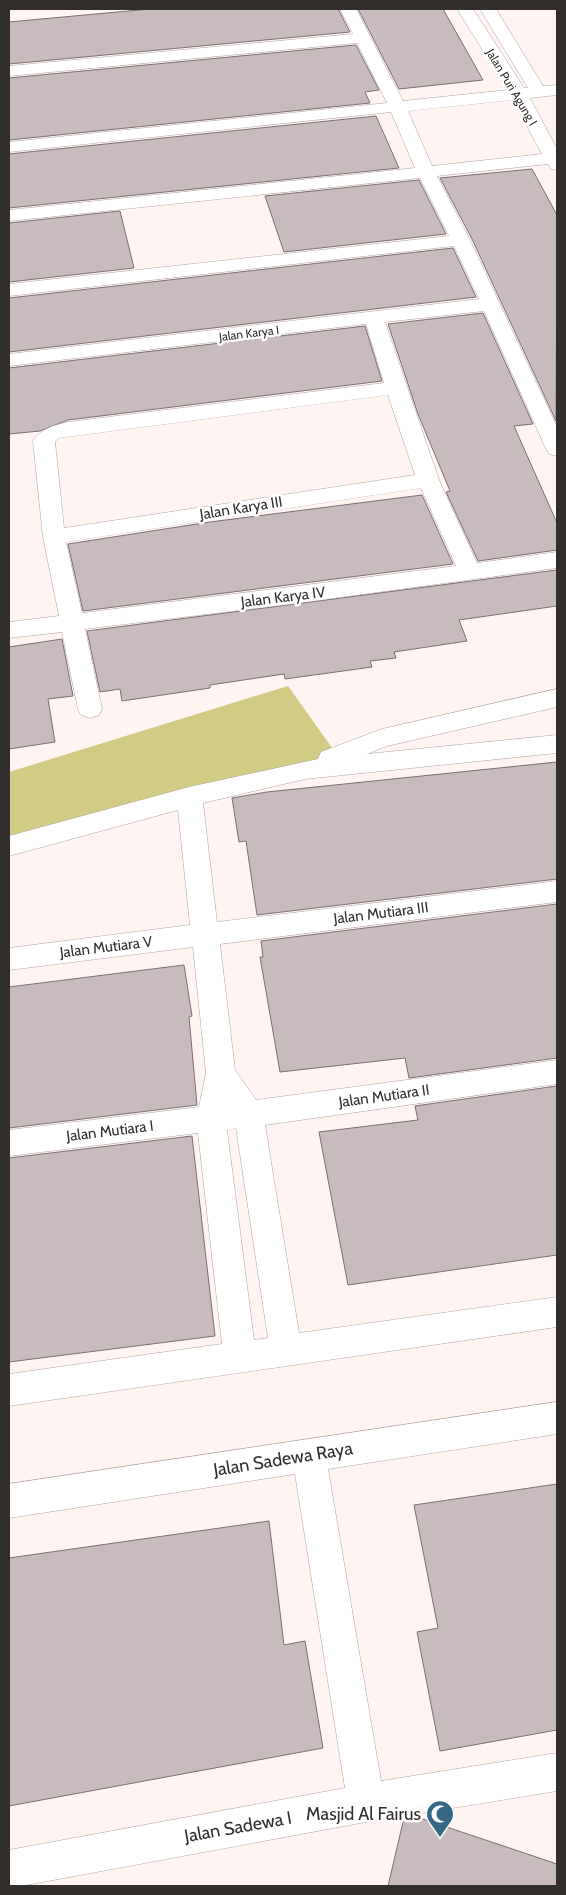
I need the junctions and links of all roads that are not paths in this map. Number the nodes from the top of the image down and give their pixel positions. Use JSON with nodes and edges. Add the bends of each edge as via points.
{"nodes":[{"id":1,"x":348,"y":9,"type":"edge"},
{"id":2,"x":465,"y":9,"type":"edge"},
{"id":3,"x":488,"y":9,"type":"edge"},
{"id":4,"x":363,"y":38,"type":"junction"},
{"id":5,"x":9,"y":71,"type":"edge"},
{"id":6,"x":557,"y":79,"type":"edge"},
{"id":7,"x":535,"y":87,"type":"junction"},
{"id":8,"x":515,"y":89,"type":"junction"},
{"id":9,"x":557,"y":90,"type":"edge"},
{"id":10,"x":395,"y":102,"type":"junction"},
{"id":11,"x":548,"y":109,"type":"dead end"},
{"id":12,"x":137,"y":127,"type":"junction"},
{"id":13,"x":9,"y":135,"type":"edge"},
{"id":14,"x":9,"y":147,"type":"edge"},
{"id":15,"x":556,"y":161,"type":"edge"},
{"id":16,"x":426,"y":172,"type":"junction"},
{"id":17,"x":9,"y":216,"type":"edge"},
{"id":18,"x":461,"y":240,"type":"junction"},
{"id":19,"x":9,"y":290,"type":"edge"},
{"id":20,"x":490,"y":304,"type":"junction"},
{"id":21,"x":374,"y":318,"type":"junction"},
{"id":22,"x":9,"y":360,"type":"edge"},
{"id":23,"x":396,"y":388,"type":"junction"},
{"id":24,"x":557,"y":449,"type":"edge"},
{"id":25,"x":428,"y":480,"type":"junction"},
{"id":26,"x":54,"y":537,"type":"junction"},
{"id":27,"x":557,"y":560,"type":"edge"},
{"id":28,"x":470,"y":572,"type":"junction"},
{"id":29,"x":71,"y":623,"type":"junction"},
{"id":30,"x":9,"y":630,"type":"edge"},
{"id":31,"x":557,"y":698,"type":"edge"},
{"id":32,"x":90,"y":709,"type":"dead end"},
{"id":33,"x":557,"y":744,"type":"edge"},
{"id":34,"x":305,"y":770,"type":"junction"},
{"id":35,"x":188,"y":797,"type":"junction"},
{"id":36,"x":9,"y":846,"type":"edge"},
{"id":37,"x":557,"y":891,"type":"edge"},
{"id":38,"x":204,"y":934,"type":"junction"},
{"id":39,"x":9,"y":959,"type":"edge"},
{"id":40,"x":221,"y":1072,"type":"junction"},
{"id":41,"x":557,"y":1072,"type":"edge"},
{"id":42,"x":249,"y":1114,"type":"junction"},
{"id":43,"x":211,"y":1118,"type":"junction"},
{"id":44,"x":9,"y":1143,"type":"edge"},
{"id":45,"x":557,"y":1312,"type":"edge"},
{"id":46,"x":286,"y":1351,"type":"junction"},
{"id":47,"x":240,"y":1356,"type":"junction"},
{"id":48,"x":9,"y":1390,"type":"edge"},
{"id":49,"x":557,"y":1418,"type":"edge"},
{"id":50,"x":309,"y":1456,"type":"junction"},
{"id":51,"x":9,"y":1501,"type":"edge"},
{"id":52,"x":557,"y":1772,"type":"edge"},
{"id":53,"x":366,"y":1803,"type":"junction"},
{"id":54,"x":9,"y":1869,"type":"edge"}],
"edges":[{"from":1,"to":4,"type":"street"},
{"from":2,"to":8,"type":"street","name":"Jalan Puri Agung I"},
{"from":3,"to":7,"type":"street","name":"Jalan Puri Agung I"},
{"from":4,"to":5,"type":"street"},
{"from":4,"to":10,"type":"street"},
{"from":6,"to":7,"type":"street"},
{"from":7,"to":8,"type":"street"},
{"from":7,"to":9,"type":"street"},
{"from":7,"to":11,"type":"street","name":"Jalan Puri Agung I"},
{"from":8,"to":10,"type":"street"},
{"from":8,"to":15,"type":"street","name":"Jalan Puri Agung I"},
{"from":10,"to":12,"type":"street"},
{"from":10,"to":16,"type":"street"},
{"from":12,"to":13,"type":"street"},
{"from":12,"to":14,"type":"street"},
{"from":15,"to":16,"type":"street"},
{"from":16,"to":17,"type":"street"},
{"from":16,"to":18,"type":"street"},
{"from":18,"to":19,"type":"street"},
{"from":18,"to":20,"type":"street"},
{"from":20,"to":21,"type":"street","name":"Jalan Karya I"},
{"from":20,"to":24,"type":"street"},
{"from":21,"to":22,"type":"street","name":"Jalan Karya I"},
{"from":21,"to":23,"type":"street"},
{"from":23,"to":25,"type":"street"},
{"from":23,"to":26,"type":"street","via":[[52,433],[44,441]]},
{"from":25,"to":26,"type":"street","name":"Jalan Karya III"},
{"from":25,"to":28,"type":"street"},
{"from":26,"to":29,"type":"street"},
{"from":27,"to":28,"type":"street","name":"Jalan Karya IV"},
{"from":28,"to":29,"type":"street","name":"Jalan Karya IV"},
{"from":29,"to":30,"type":"street","name":"Jalan Karya IV"},
{"from":29,"to":32,"type":"street"},
{"from":31,"to":34,"type":"street","via":[[382,738]]},
{"from":33,"to":34,"type":"street"},
{"from":34,"to":35,"type":"street"},
{"from":35,"to":36,"type":"street"},
{"from":35,"to":38,"type":"street"},
{"from":37,"to":38,"type":"street","name":"Jalan Mutiara III"},
{"from":38,"to":39,"type":"street","name":"Jalan Mutiara V"},
{"from":38,"to":40,"type":"street"},
{"from":40,"to":42,"type":"street"},
{"from":40,"to":43,"type":"street"},
{"from":41,"to":42,"type":"street","name":"Jalan Mutiara II"},
{"from":42,"to":43,"type":"street","name":"Jalan Mutiara II"},
{"from":42,"to":46,"type":"street"},
{"from":43,"to":44,"type":"street","name":"Jalan Mutiara I"},
{"from":43,"to":47,"type":"street"},
{"from":45,"to":46,"type":"street"},
{"from":46,"to":47,"type":"street"},
{"from":47,"to":48,"type":"street"},
{"from":49,"to":50,"type":"street","name":"Jalan Sadewa Raya"},
{"from":50,"to":51,"type":"street","name":"Jalan Sadewa Raya"},
{"from":50,"to":53,"type":"street"},
{"from":52,"to":53,"type":"street","name":"Jalan Sadewa I"},
{"from":53,"to":54,"type":"street","name":"Jalan Sadewa I"}]}
